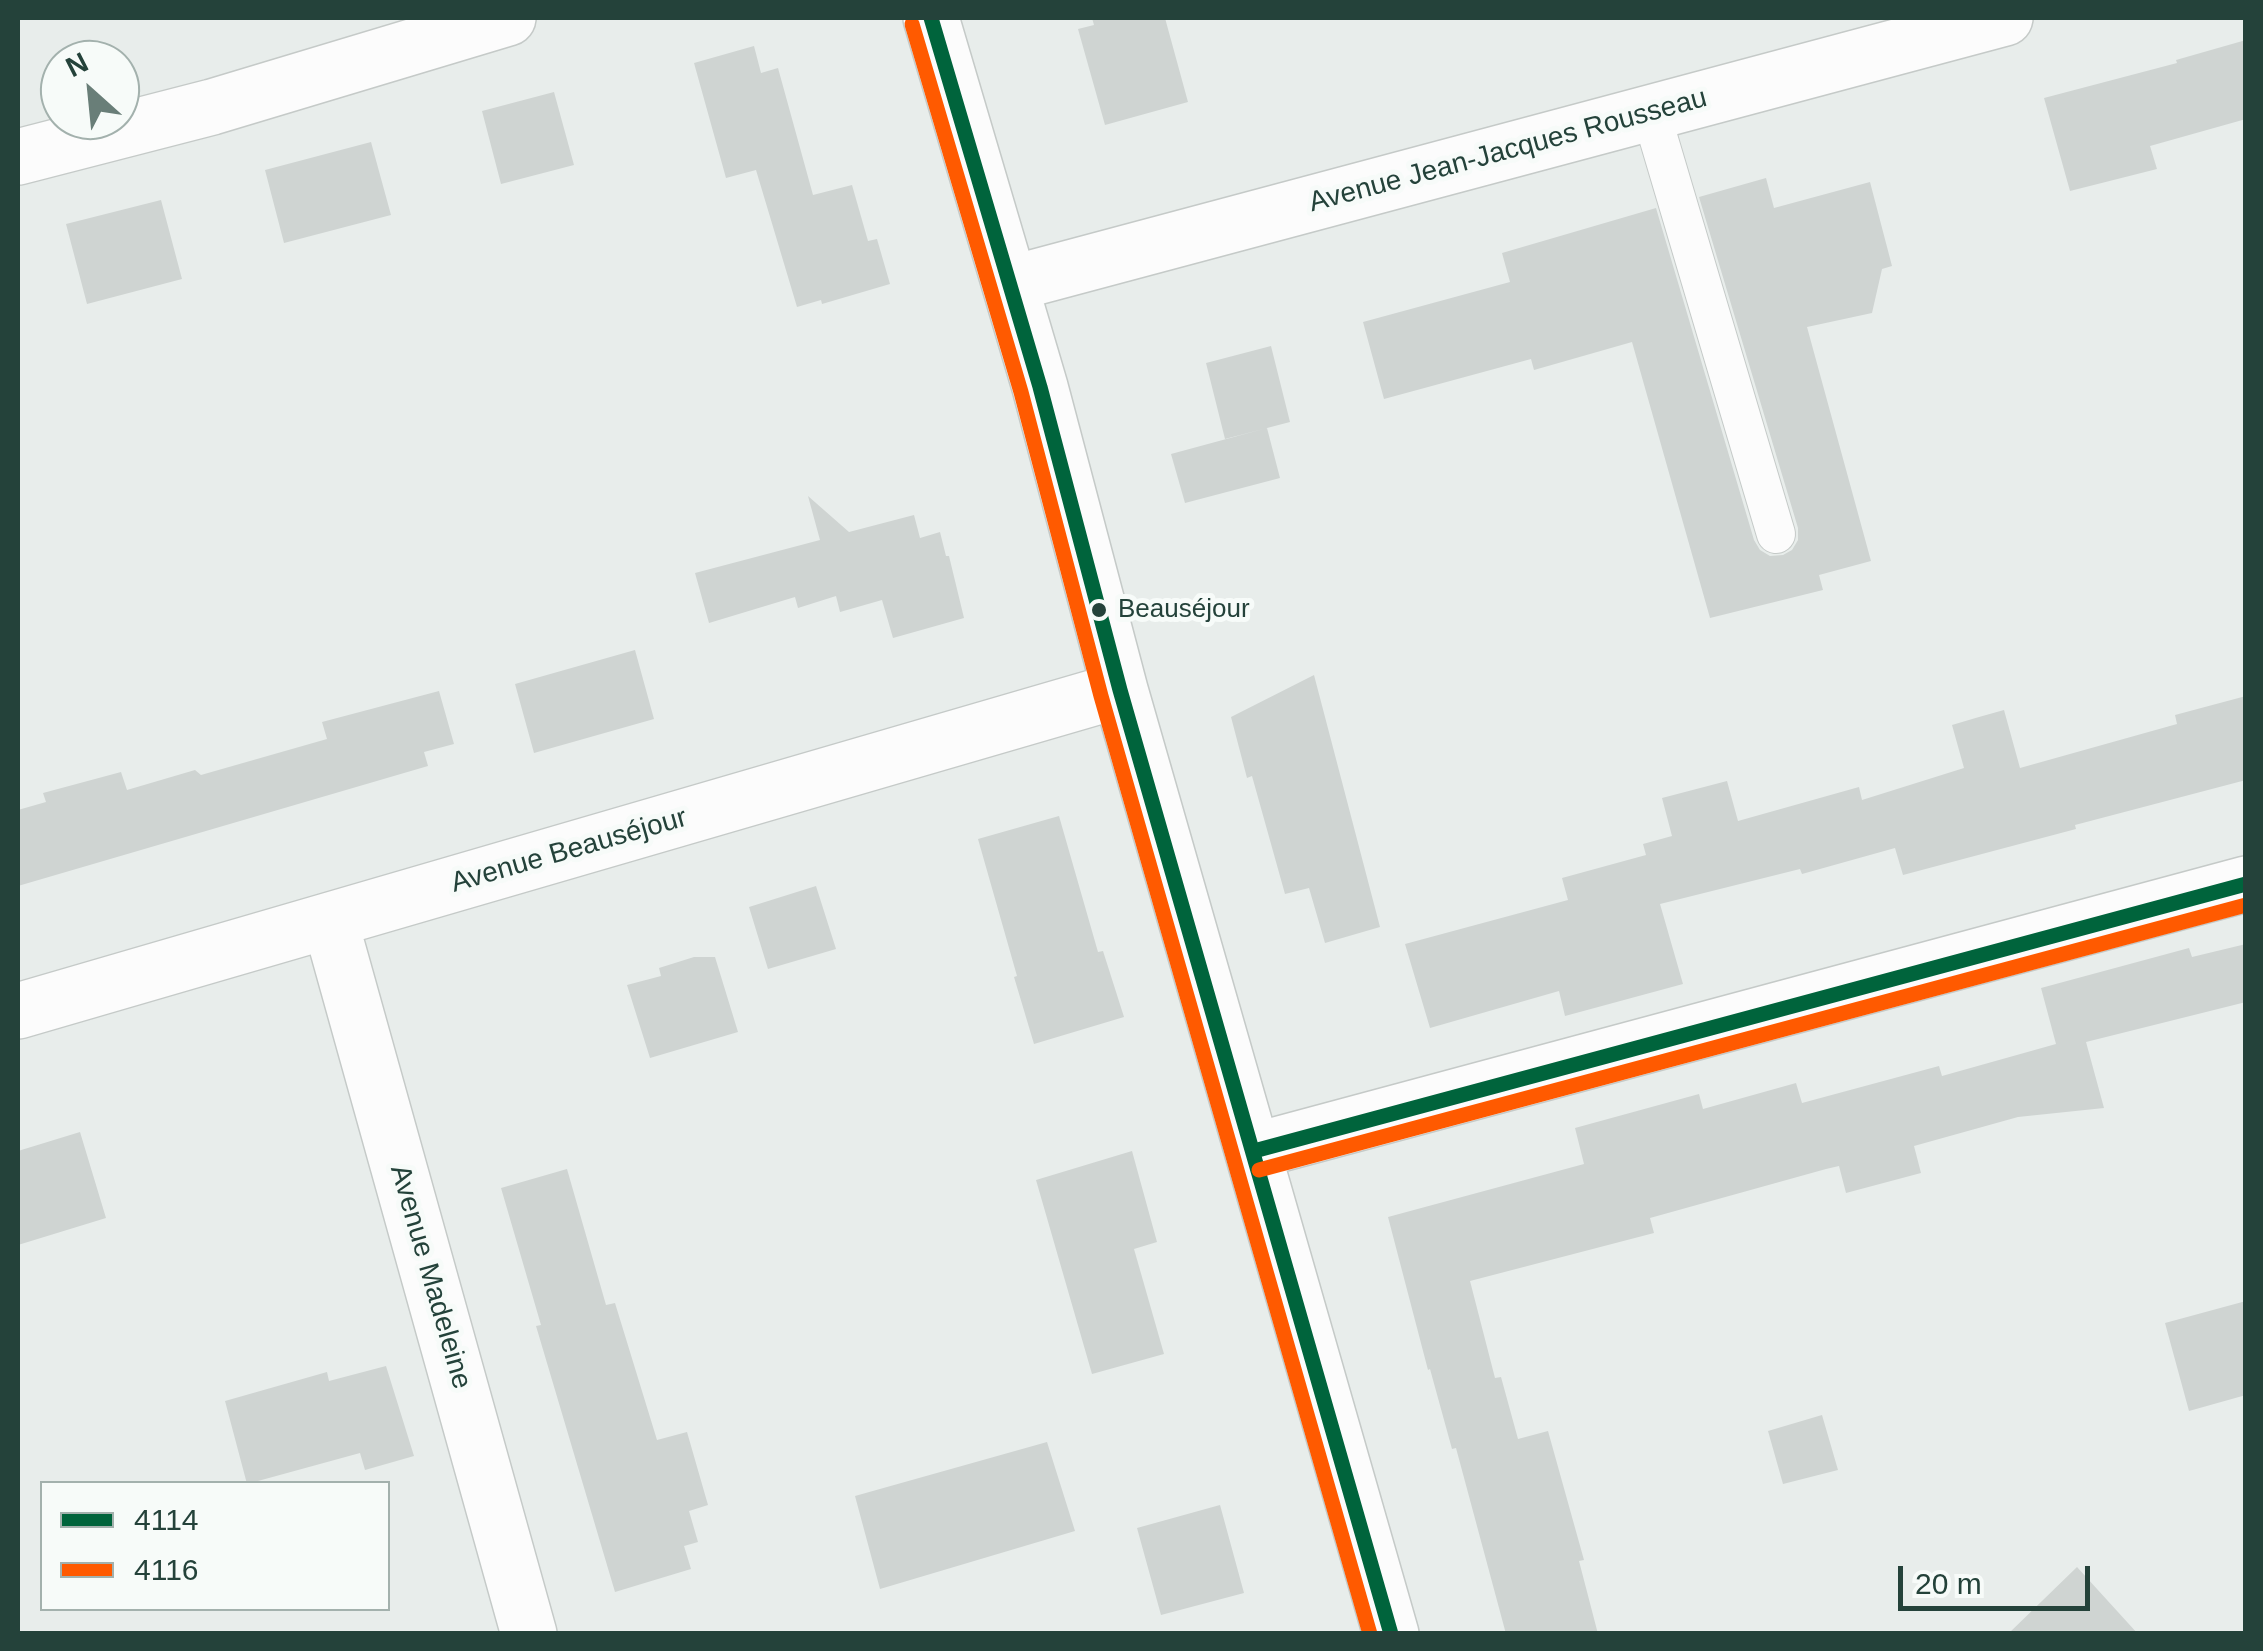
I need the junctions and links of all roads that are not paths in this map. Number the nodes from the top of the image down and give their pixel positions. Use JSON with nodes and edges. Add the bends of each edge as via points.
{"nodes":[{"id":1,"x":508,"y":18,"type":"edge"},
{"id":2,"x":931,"y":18,"type":"edge"},
{"id":3,"x":2005,"y":18,"type":"edge"},
{"id":4,"x":1651,"y":113,"type":"junction"},
{"id":5,"x":18,"y":157,"type":"edge"},
{"id":6,"x":1010,"y":284,"type":"junction"},
{"id":7,"x":1776,"y":534,"type":"dead end"},
{"id":8,"x":1120,"y":690,"type":"junction"},
{"id":9,"x":2246,"y":884,"type":"edge"},
{"id":10,"x":330,"y":921,"type":"junction"},
{"id":11,"x":18,"y":1011,"type":"edge"},
{"id":12,"x":1254,"y":1151,"type":"junction"},
{"id":13,"x":529,"y":1634,"type":"edge"},
{"id":14,"x":1391,"y":1634,"type":"edge"}],
"edges":[{"from":1,"to":5,"type":"street"},
{"from":2,"to":6,"type":"street"},
{"from":3,"to":4,"type":"street","name":"Avenue Jean-Jacques Rousseau"},
{"from":4,"to":6,"type":"street","name":"Avenue Jean-Jacques Rousseau"},
{"from":4,"to":7,"type":"lane"},
{"from":6,"to":8,"type":"street"},
{"from":8,"to":10,"type":"street","name":"Avenue Beauséjour"},
{"from":8,"to":12,"type":"street"},
{"from":9,"to":12,"type":"street"},
{"from":10,"to":11,"type":"street","name":"Avenue Beauséjour"},
{"from":10,"to":13,"type":"street","name":"Avenue Madeleine"},
{"from":12,"to":14,"type":"street"}]}
